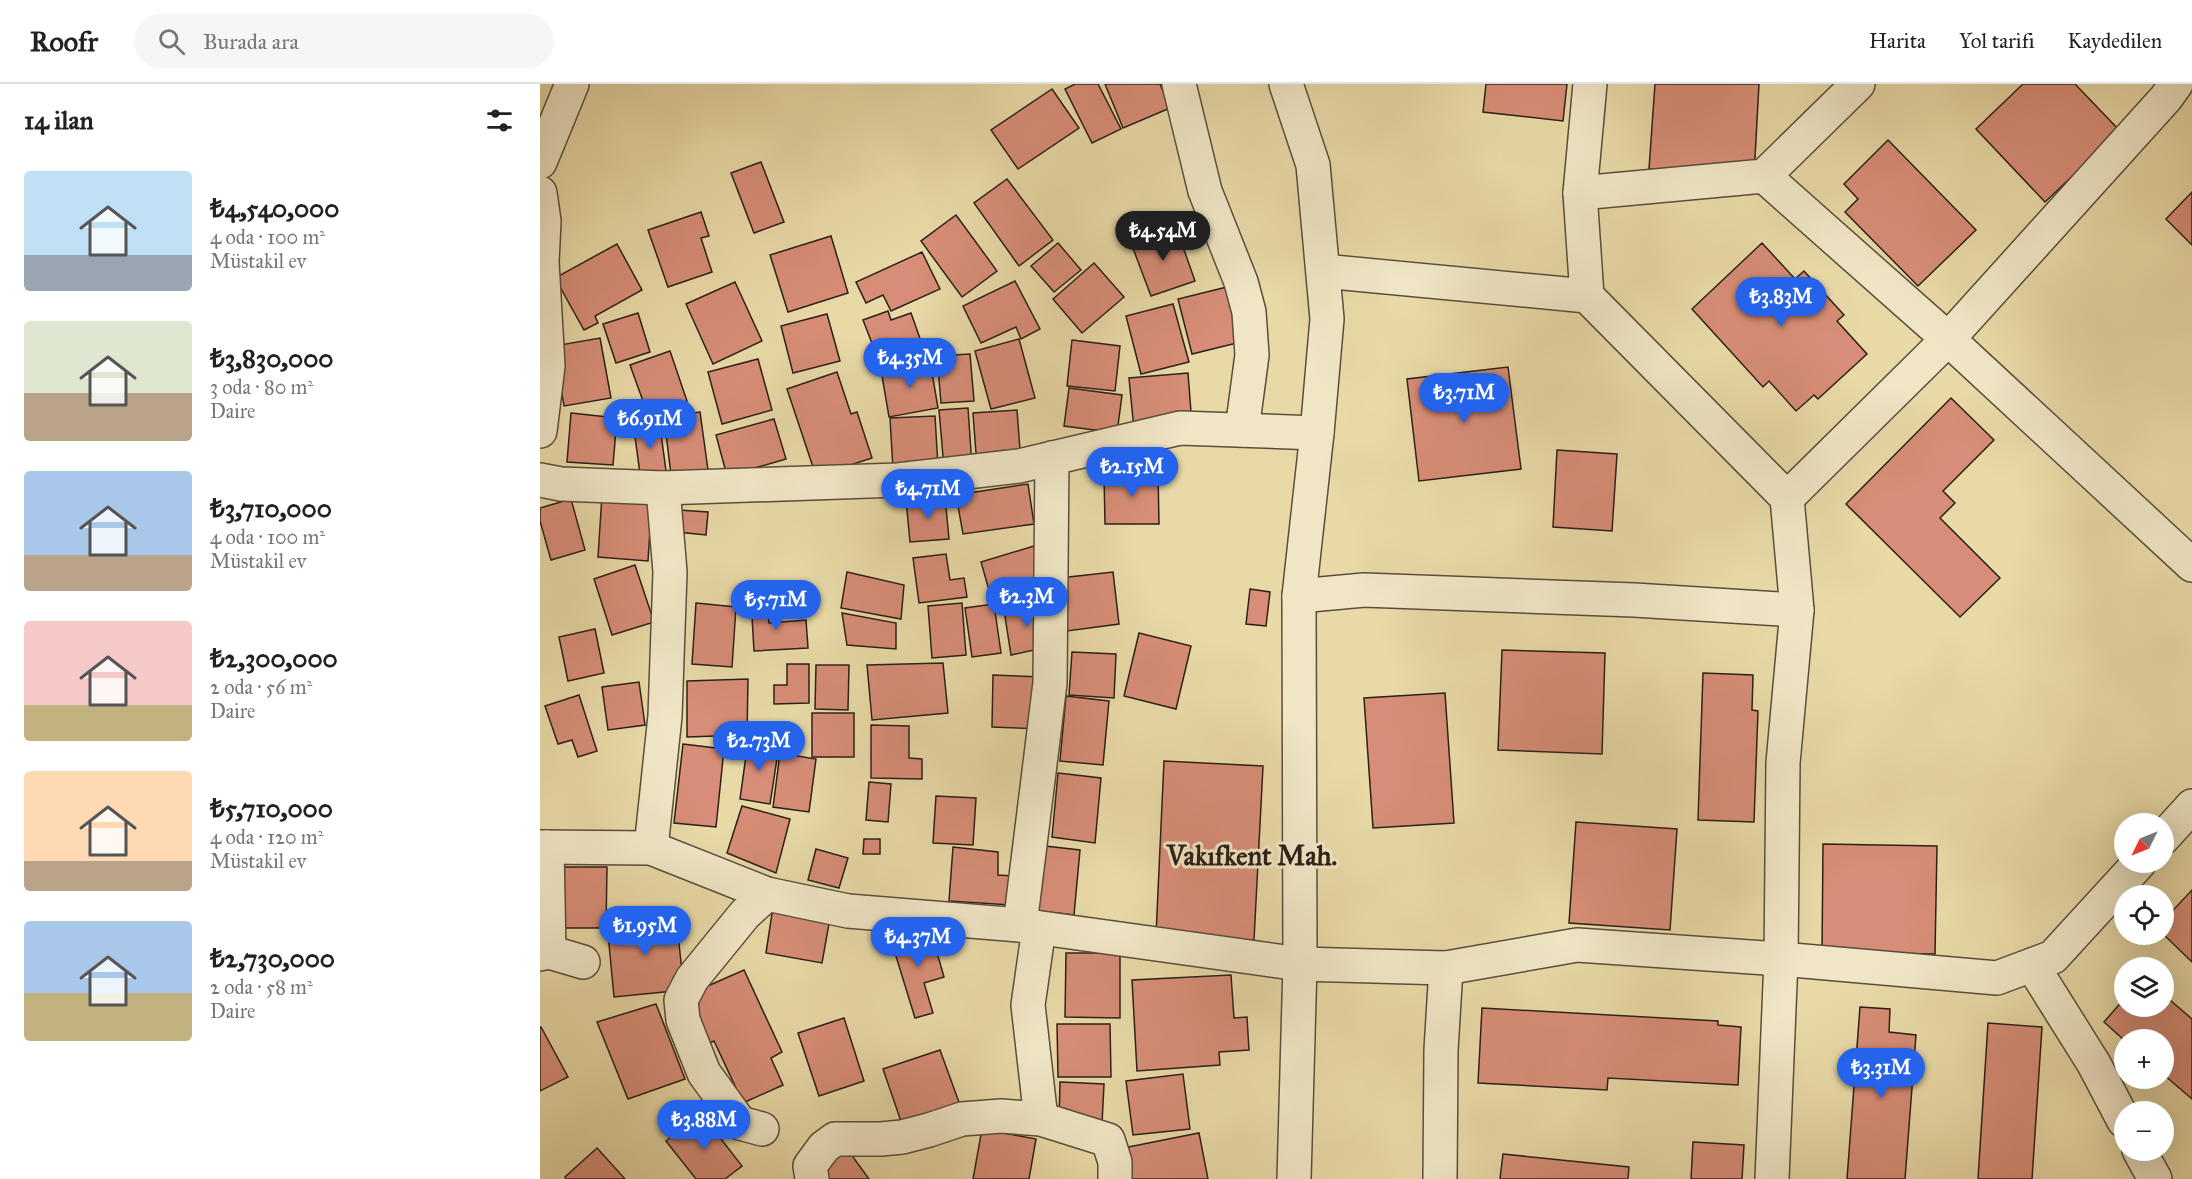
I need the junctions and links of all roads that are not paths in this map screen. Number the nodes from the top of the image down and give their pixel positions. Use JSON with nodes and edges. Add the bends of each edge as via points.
{"nodes":[{"id":1,"x":572,"y":84,"type":"edge"},
{"id":2,"x":1179,"y":84,"type":"edge"},
{"id":3,"x":1286,"y":84,"type":"edge"},
{"id":4,"x":1590,"y":84,"type":"edge"},
{"id":5,"x":1858,"y":84,"type":"edge"},
{"id":6,"x":2176,"y":84,"type":"edge"},
{"id":7,"x":540,"y":162,"type":"edge"},
{"id":8,"x":1764,"y":176,"type":"junction"},
{"id":9,"x":1580,"y":193,"type":"junction"},
{"id":10,"x":541,"y":212,"type":"edge"},
{"id":11,"x":1323,"y":271,"type":"junction"},
{"id":12,"x":1587,"y":296,"type":"junction"},
{"id":13,"x":1948,"y":339,"type":"junction"},
{"id":14,"x":1242,"y":430,"type":"junction"},
{"id":15,"x":540,"y":431,"type":"edge"},
{"id":16,"x":1317,"y":433,"type":"junction"},
{"id":17,"x":1052,"y":458,"type":"junction"},
{"id":18,"x":540,"y":480,"type":"edge"},
{"id":19,"x":663,"y":488,"type":"junction"},
{"id":20,"x":1787,"y":498,"type":"junction"},
{"id":21,"x":2192,"y":565,"type":"edge"},
{"id":22,"x":1299,"y":596,"type":"junction"},
{"id":23,"x":1797,"y":610,"type":"junction"},
{"id":24,"x":2192,"y":806,"type":"edge"},
{"id":25,"x":2174,"y":826,"type":"edge"},
{"id":26,"x":543,"y":847,"type":"edge"},
{"id":27,"x":651,"y":848,"type":"junction"},
{"id":28,"x":2130,"y":873,"type":"edge"},
{"id":29,"x":767,"y":894,"type":"junction"},
{"id":30,"x":1029,"y":926,"type":"junction"},
{"id":31,"x":544,"y":953,"type":"edge"},
{"id":32,"x":1781,"y":959,"type":"junction"},
{"id":33,"x":583,"y":962,"type":"dead end"},
{"id":34,"x":1300,"y":964,"type":"junction"},
{"id":35,"x":2032,"y":965,"type":"junction"},
{"id":36,"x":1446,"y":968,"type":"junction"},
{"id":37,"x":2114,"y":1102,"type":"edge"},
{"id":38,"x":1041,"y":1119,"type":"junction"},
{"id":39,"x":762,"y":1130,"type":"dead end"},
{"id":40,"x":2145,"y":1161,"type":"edge"},
{"id":41,"x":812,"y":1179,"type":"edge"},
{"id":42,"x":1115,"y":1179,"type":"edge"},
{"id":43,"x":1294,"y":1179,"type":"edge"},
{"id":44,"x":1440,"y":1179,"type":"edge"},
{"id":45,"x":1772,"y":1179,"type":"edge"},
{"id":46,"x":2154,"y":1179,"type":"edge"}],
"edges":[{"from":1,"to":7,"type":"street"},
{"from":2,"to":14,"type":"street","via":[[1205,191],[1249,312],[1252,355]]},
{"from":3,"to":11,"type":"street","via":[[1313,165]]},
{"from":4,"to":9,"type":"street"},
{"from":5,"to":8,"type":"street"},
{"from":6,"to":13,"type":"street"},
{"from":8,"to":9,"type":"street"},
{"from":8,"to":13,"type":"street"},
{"from":9,"to":12,"type":"street"},
{"from":10,"to":15,"type":"street","via":[[548,366]]},
{"from":11,"to":12,"type":"street"},
{"from":11,"to":16,"type":"street","via":[[1327,320]]},
{"from":12,"to":20,"type":"street"},
{"from":13,"to":20,"type":"street"},
{"from":13,"to":21,"type":"street"},
{"from":14,"to":16,"type":"street"},
{"from":14,"to":17,"type":"street","via":[[1180,428]]},
{"from":16,"to":22,"type":"street"},
{"from":17,"to":19,"type":"street","via":[[1019,466],[898,480]]},
{"from":17,"to":30,"type":"street","via":[[1050,683]]},
{"from":18,"to":19,"type":"street"},
{"from":19,"to":27,"type":"street","via":[[670,572],[666,692]]},
{"from":20,"to":23,"type":"street"},
{"from":22,"to":23,"type":"street","via":[[1364,590]]},
{"from":22,"to":34,"type":"street"},
{"from":23,"to":32,"type":"street","via":[[1783,763]]},
{"from":24,"to":25,"type":"street"},
{"from":26,"to":27,"type":"street"},
{"from":26,"to":31,"type":"street"},
{"from":27,"to":29,"type":"street"},
{"from":28,"to":35,"type":"street","via":[[2053,957]]},
{"from":29,"to":30,"type":"street","via":[[848,911]]},
{"from":29,"to":39,"type":"street","via":[[745,914],[692,979],[681,1000],[683,1020],[704,1073],[740,1123]]},
{"from":30,"to":34,"type":"street"},
{"from":30,"to":38,"type":"street","via":[[1028,1005]]},
{"from":31,"to":33,"type":"street"},
{"from":32,"to":35,"type":"street","via":[[1997,978]]},
{"from":32,"to":36,"type":"street","via":[[1577,945]]},
{"from":32,"to":45,"type":"street"},
{"from":34,"to":36,"type":"street"},
{"from":34,"to":43,"type":"street"},
{"from":35,"to":37,"type":"street"},
{"from":36,"to":44,"type":"street"},
{"from":38,"to":41,"type":"street","via":[[962,1119],[902,1137],[835,1139],[810,1166]]},
{"from":38,"to":42,"type":"street","via":[[1108,1140],[1115,1162]]},
{"from":40,"to":46,"type":"street"}]}
